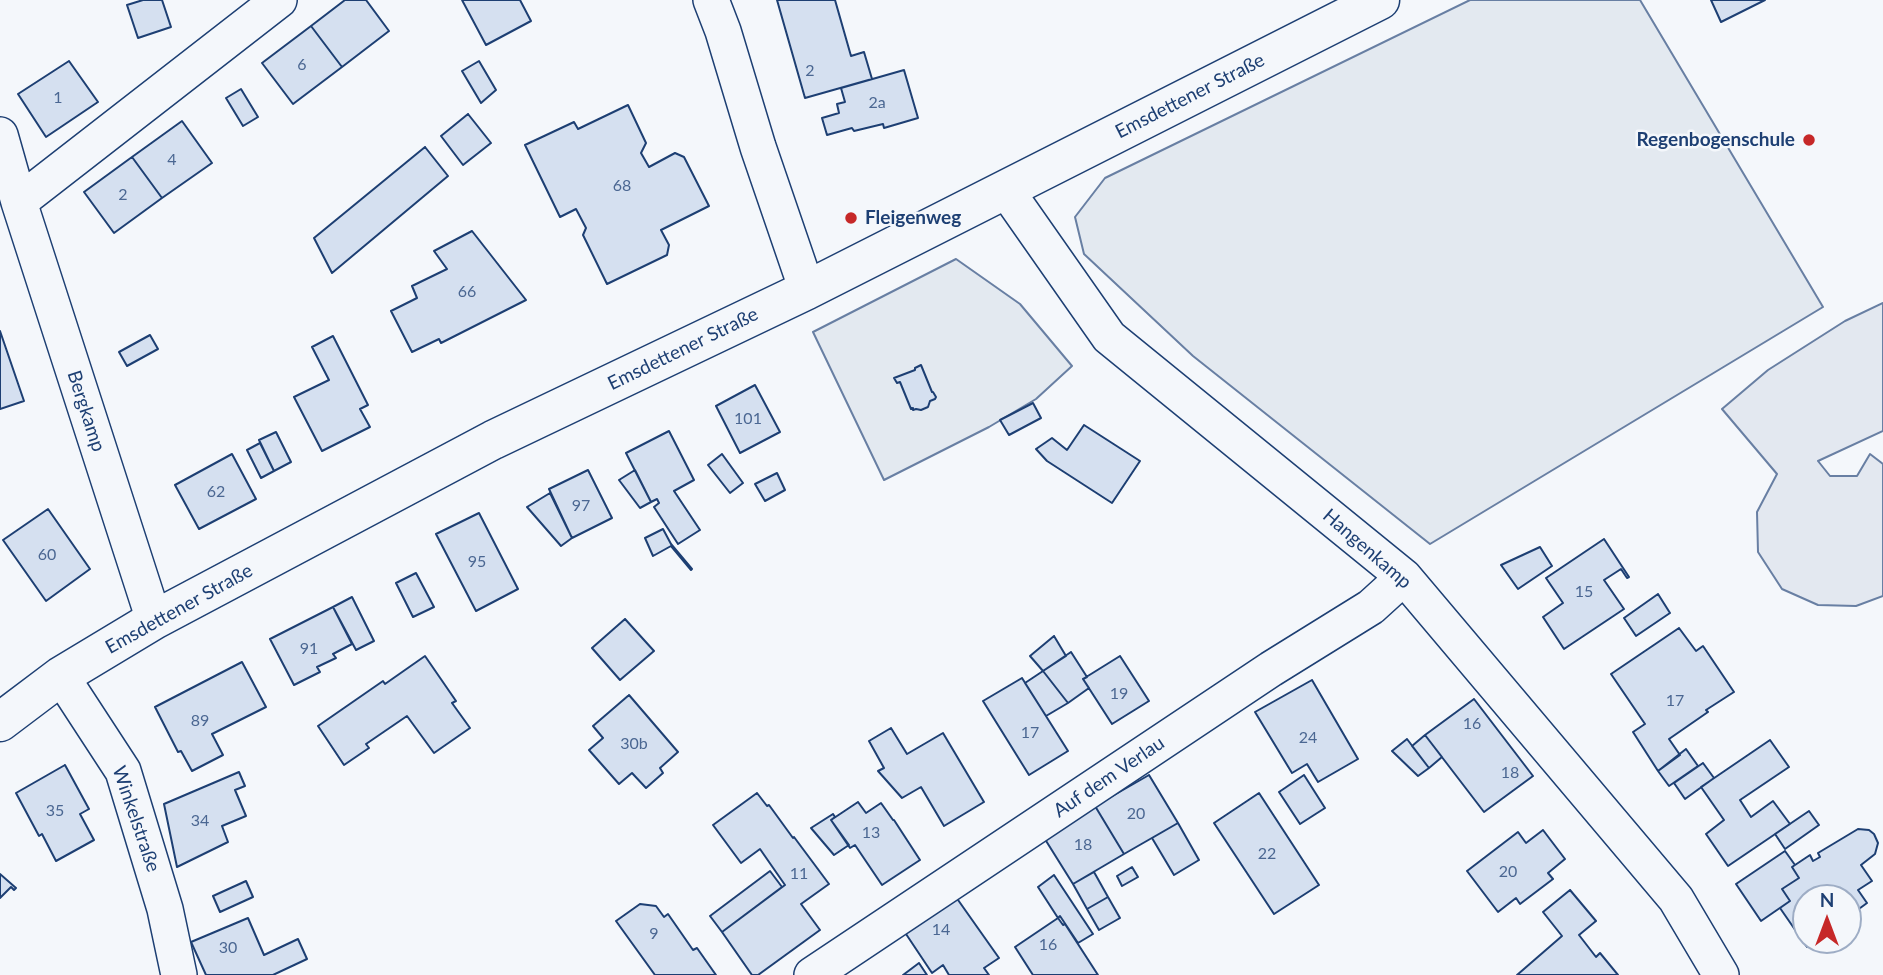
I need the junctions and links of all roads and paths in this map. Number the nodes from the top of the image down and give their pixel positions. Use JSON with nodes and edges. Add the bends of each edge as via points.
{"nodes":[{"id":1,"x":279,"y":0,"type":"edge"},
{"id":2,"x":710,"y":0,"type":"edge"},
{"id":3,"x":1380,"y":0,"type":"edge"},
{"id":4,"x":0,"y":135,"type":"edge"},
{"id":5,"x":1006,"y":190,"type":"junction"},
{"id":6,"x":19,"y":202,"type":"junction"},
{"id":7,"x":807,"y":290,"type":"junction"},
{"id":8,"x":1404,"y":578,"type":"junction"},
{"id":9,"x":154,"y":620,"type":"junction"},
{"id":10,"x":61,"y":676,"type":"junction"},
{"id":11,"x":0,"y":722,"type":"edge"},
{"id":12,"x":178,"y":975,"type":"edge"},
{"id":13,"x":812,"y":975,"type":"edge"},
{"id":14,"x":1721,"y":975,"type":"edge"}],
"edges":[{"from":1,"to":6,"type":"street"},
{"from":2,"to":7,"type":"street"},
{"from":3,"to":5,"type":"main road","name":"Emsdettener Straße"},
{"from":4,"to":6,"type":"street","name":"Bergkamp"},
{"from":5,"to":7,"type":"main road","name":"Emsdettener Straße"},
{"from":5,"to":8,"type":"street","name":"Hangenkamp","via":[[1109,337]]},
{"from":6,"to":9,"type":"street","name":"Bergkamp"},
{"from":7,"to":9,"type":"main road","name":"Emsdettener Straße","via":[[494,440]]},
{"from":8,"to":13,"type":"street","name":"Auf dem Verlau","via":[[1371,607]]},
{"from":8,"to":14,"type":"street","name":"Hangenkamp","via":[[1676,899]]},
{"from":9,"to":10,"type":"main road","name":"Emsdettener Straße"},
{"from":10,"to":11,"type":"main road","name":"Emsdettener Straße"},
{"from":10,"to":12,"type":"street","name":"Winkelstraße","via":[[123,771],[165,909]]}]}
